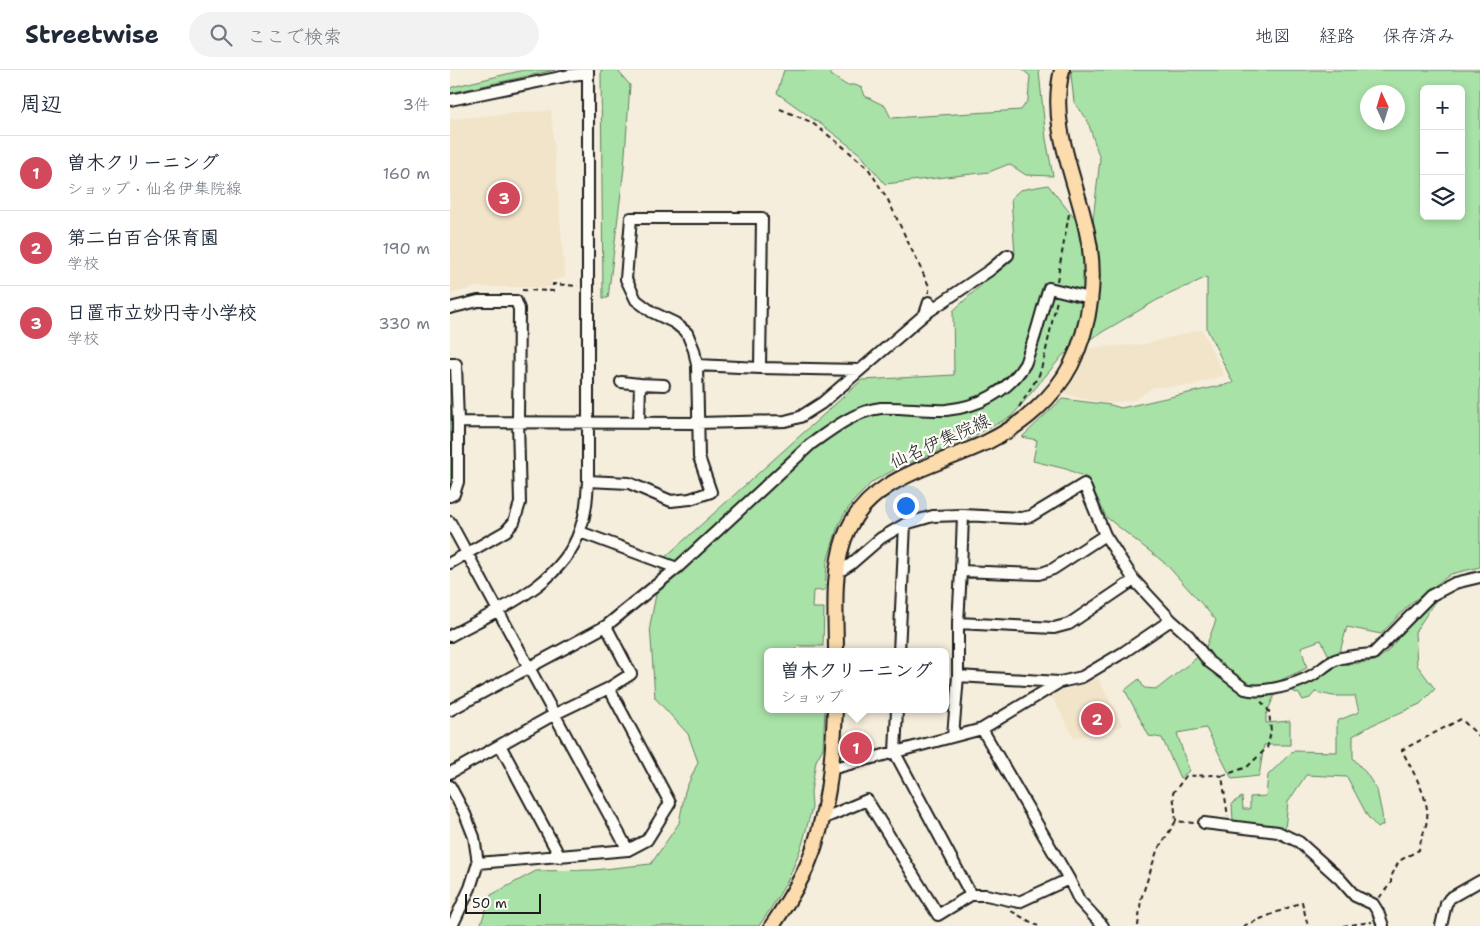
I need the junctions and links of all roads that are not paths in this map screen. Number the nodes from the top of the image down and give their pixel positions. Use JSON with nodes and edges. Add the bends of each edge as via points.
{"nodes":[{"id":1,"x":1062,"y":70,"type":"edge"},
{"id":2,"x":588,"y":72,"type":"edge"},
{"id":3,"x":450,"y":100,"type":"edge"},
{"id":4,"x":1008,"y":254,"type":"dead end"},
{"id":5,"x":1090,"y":298,"type":"junction"},
{"id":6,"x":929,"y":302,"type":"road end"},
{"id":7,"x":450,"y":308,"type":"edge"},
{"id":8,"x":925,"y":314,"type":"junction"},
{"id":9,"x":450,"y":364,"type":"edge"},
{"id":10,"x":696,"y":366,"type":"junction"},
{"id":11,"x":760,"y":368,"type":"junction"},
{"id":12,"x":860,"y":370,"type":"junction"},
{"id":13,"x":620,"y":382,"type":"dead end"},
{"id":14,"x":640,"y":384,"type":"junction"},
{"id":15,"x":664,"y":385,"type":"dead end"},
{"id":16,"x":518,"y":421,"type":"junction"},
{"id":17,"x":458,"y":422,"type":"junction"},
{"id":18,"x":588,"y":422,"type":"junction"},
{"id":19,"x":639,"y":422,"type":"junction"},
{"id":20,"x":697,"y":423,"type":"junction"},
{"id":21,"x":588,"y":481,"type":"junction"},
{"id":22,"x":450,"y":496,"type":"edge"},
{"id":23,"x":962,"y":515,"type":"junction"},
{"id":24,"x":450,"y":522,"type":"edge"},
{"id":25,"x":905,"y":524,"type":"junction"},
{"id":26,"x":580,"y":532,"type":"junction"},
{"id":27,"x":1105,"y":535,"type":"junction"},
{"id":28,"x":467,"y":554,"type":"junction"},
{"id":29,"x":450,"y":563,"type":"edge"},
{"id":30,"x":677,"y":568,"type":"junction"},
{"id":31,"x":961,"y":571,"type":"junction"},
{"id":32,"x":837,"y":573,"type":"junction"},
{"id":33,"x":1480,"y":577,"type":"edge"},
{"id":34,"x":1134,"y":580,"type":"junction"},
{"id":35,"x":498,"y":610,"type":"junction"},
{"id":36,"x":1171,"y":620,"type":"junction"},
{"id":37,"x":958,"y":624,"type":"junction"},
{"id":38,"x":606,"y":626,"type":"junction"},
{"id":39,"x":450,"y":636,"type":"edge"},
{"id":40,"x":836,"y":648,"type":"edge"},
{"id":41,"x":899,"y":648,"type":"edge"},
{"id":42,"x":528,"y":667,"type":"junction"},
{"id":43,"x":958,"y":676,"type":"junction"},
{"id":44,"x":1060,"y":682,"type":"junction"},
{"id":45,"x":609,"y":688,"type":"junction"},
{"id":46,"x":450,"y":710,"type":"edge"},
{"id":47,"x":835,"y":713,"type":"edge"},
{"id":48,"x":897,"y":713,"type":"edge"},
{"id":49,"x":555,"y":714,"type":"junction"},
{"id":50,"x":982,"y":729,"type":"junction"},
{"id":51,"x":953,"y":736,"type":"junction"},
{"id":52,"x":500,"y":745,"type":"junction"},
{"id":53,"x":895,"y":753,"type":"junction"},
{"id":54,"x":831,"y":770,"type":"junction"},
{"id":55,"x":450,"y":773,"type":"edge"},
{"id":56,"x":450,"y":786,"type":"edge"},
{"id":57,"x":822,"y":819,"type":"junction"},
{"id":58,"x":1204,"y":823,"type":"road end"},
{"id":59,"x":628,"y":850,"type":"junction"},
{"id":60,"x":560,"y":857,"type":"junction"},
{"id":61,"x":478,"y":863,"type":"junction"},
{"id":62,"x":1069,"y":879,"type":"junction"},
{"id":63,"x":1480,"y":881,"type":"edge"},
{"id":64,"x":971,"y":895,"type":"junction"},
{"id":65,"x":1382,"y":923,"type":"edge"},
{"id":66,"x":452,"y":926,"type":"edge"},
{"id":67,"x":772,"y":926,"type":"edge"},
{"id":68,"x":1103,"y":926,"type":"edge"},
{"id":69,"x":1440,"y":926,"type":"edge"}],
"edges":[{"from":1,"to":5,"type":"main road","name":"仙名伊集院線","via":[[1058,103],[1060,128],[1087,232]]},
{"from":2,"to":3,"type":"street"},
{"from":2,"to":18,"type":"street"},
{"from":4,"to":8,"type":"street"},
{"from":5,"to":30,"type":"street","via":[[1049,288],[1025,363],[1007,386],[988,399],[945,410],[881,408],[858,415],[834,428],[811,444]]},
{"from":5,"to":32,"type":"main road","name":"仙名伊集院線","via":[[1071,365],[1042,404],[1008,431],[891,483],[880,492],[857,514],[849,527]]},
{"from":6,"to":8,"type":"street"},
{"from":7,"to":16,"type":"street","via":[[478,301],[516,301],[519,309]]},
{"from":8,"to":12,"type":"street"},
{"from":9,"to":17,"type":"street","via":[[456,364]]},
{"from":10,"to":11,"type":"street"},
{"from":10,"to":11,"type":"street","via":[[687,333],[636,300],[626,278],[631,218],[762,218]]},
{"from":10,"to":20,"type":"street"},
{"from":11,"to":12,"type":"street"},
{"from":12,"to":20,"type":"street","via":[[822,403],[800,417],[785,421]]},
{"from":13,"to":14,"type":"street"},
{"from":14,"to":15,"type":"street"},
{"from":14,"to":19,"type":"street"},
{"from":16,"to":17,"type":"street"},
{"from":16,"to":18,"type":"street"},
{"from":16,"to":28,"type":"street","via":[[520,503],[514,522],[506,531]]},
{"from":17,"to":22,"type":"street","via":[[458,482]]},
{"from":18,"to":19,"type":"street"},
{"from":18,"to":21,"type":"street"},
{"from":19,"to":20,"type":"street"},
{"from":20,"to":21,"type":"street","via":[[699,457],[711,492],[671,501],[629,483]]},
{"from":21,"to":26,"type":"street","via":[[586,511]]},
{"from":23,"to":25,"type":"street","via":[[933,516]]},
{"from":23,"to":27,"type":"street","via":[[1031,516],[1084,484]]},
{"from":23,"to":31,"type":"street"},
{"from":24,"to":28,"type":"street"},
{"from":25,"to":32,"type":"street","via":[[881,538]]},
{"from":25,"to":41,"type":"street"},
{"from":26,"to":30,"type":"street"},
{"from":26,"to":35,"type":"street","via":[[554,572],[533,590]]},
{"from":27,"to":31,"type":"street","via":[[1053,569],[1039,574]]},
{"from":27,"to":34,"type":"street"},
{"from":28,"to":29,"type":"street"},
{"from":28,"to":35,"type":"street"},
{"from":30,"to":38,"type":"street"},
{"from":31,"to":37,"type":"street"},
{"from":32,"to":40,"type":"main road","name":"仙名伊集院線"},
{"from":33,"to":36,"type":"street","via":[[1455,583],[1430,596],[1373,654],[1348,655],[1310,677],[1286,686],[1252,691],[1209,662],[1190,636]]},
{"from":34,"to":36,"type":"street"},
{"from":34,"to":37,"type":"street","via":[[1069,624],[1054,628]]},
{"from":35,"to":39,"type":"street"},
{"from":35,"to":42,"type":"street"},
{"from":36,"to":44,"type":"street","via":[[1082,677]]},
{"from":37,"to":43,"type":"street"},
{"from":38,"to":42,"type":"street"},
{"from":38,"to":45,"type":"street","via":[[631,674]]},
{"from":42,"to":46,"type":"street"},
{"from":42,"to":49,"type":"street"},
{"from":43,"to":44,"type":"street"},
{"from":43,"to":51,"type":"street"},
{"from":44,"to":50,"type":"street"},
{"from":45,"to":49,"type":"street"},
{"from":45,"to":59,"type":"street","via":[[670,803],[647,840]]},
{"from":47,"to":54,"type":"main road"},
{"from":48,"to":53,"type":"street"},
{"from":49,"to":52,"type":"street"},
{"from":49,"to":59,"type":"street"},
{"from":50,"to":51,"type":"street"},
{"from":50,"to":62,"type":"street"},
{"from":51,"to":53,"type":"street"},
{"from":52,"to":55,"type":"street"},
{"from":52,"to":60,"type":"street"},
{"from":53,"to":54,"type":"street"},
{"from":53,"to":64,"type":"street"},
{"from":54,"to":57,"type":"main road"},
{"from":56,"to":61,"type":"street","via":[[474,838]]},
{"from":57,"to":64,"type":"street","via":[[867,800],[938,915]]},
{"from":57,"to":67,"type":"main road","via":[[806,868]]},
{"from":58,"to":65,"type":"street","via":[[1278,832],[1299,842],[1355,896],[1374,904]]},
{"from":59,"to":60,"type":"street"},
{"from":60,"to":61,"type":"street"},
{"from":61,"to":66,"type":"street"},
{"from":62,"to":64,"type":"street","via":[[1019,902],[986,894]]},
{"from":62,"to":68,"type":"street","via":[[1079,900]]},
{"from":63,"to":69,"type":"street","via":[[1450,898]]}]}
